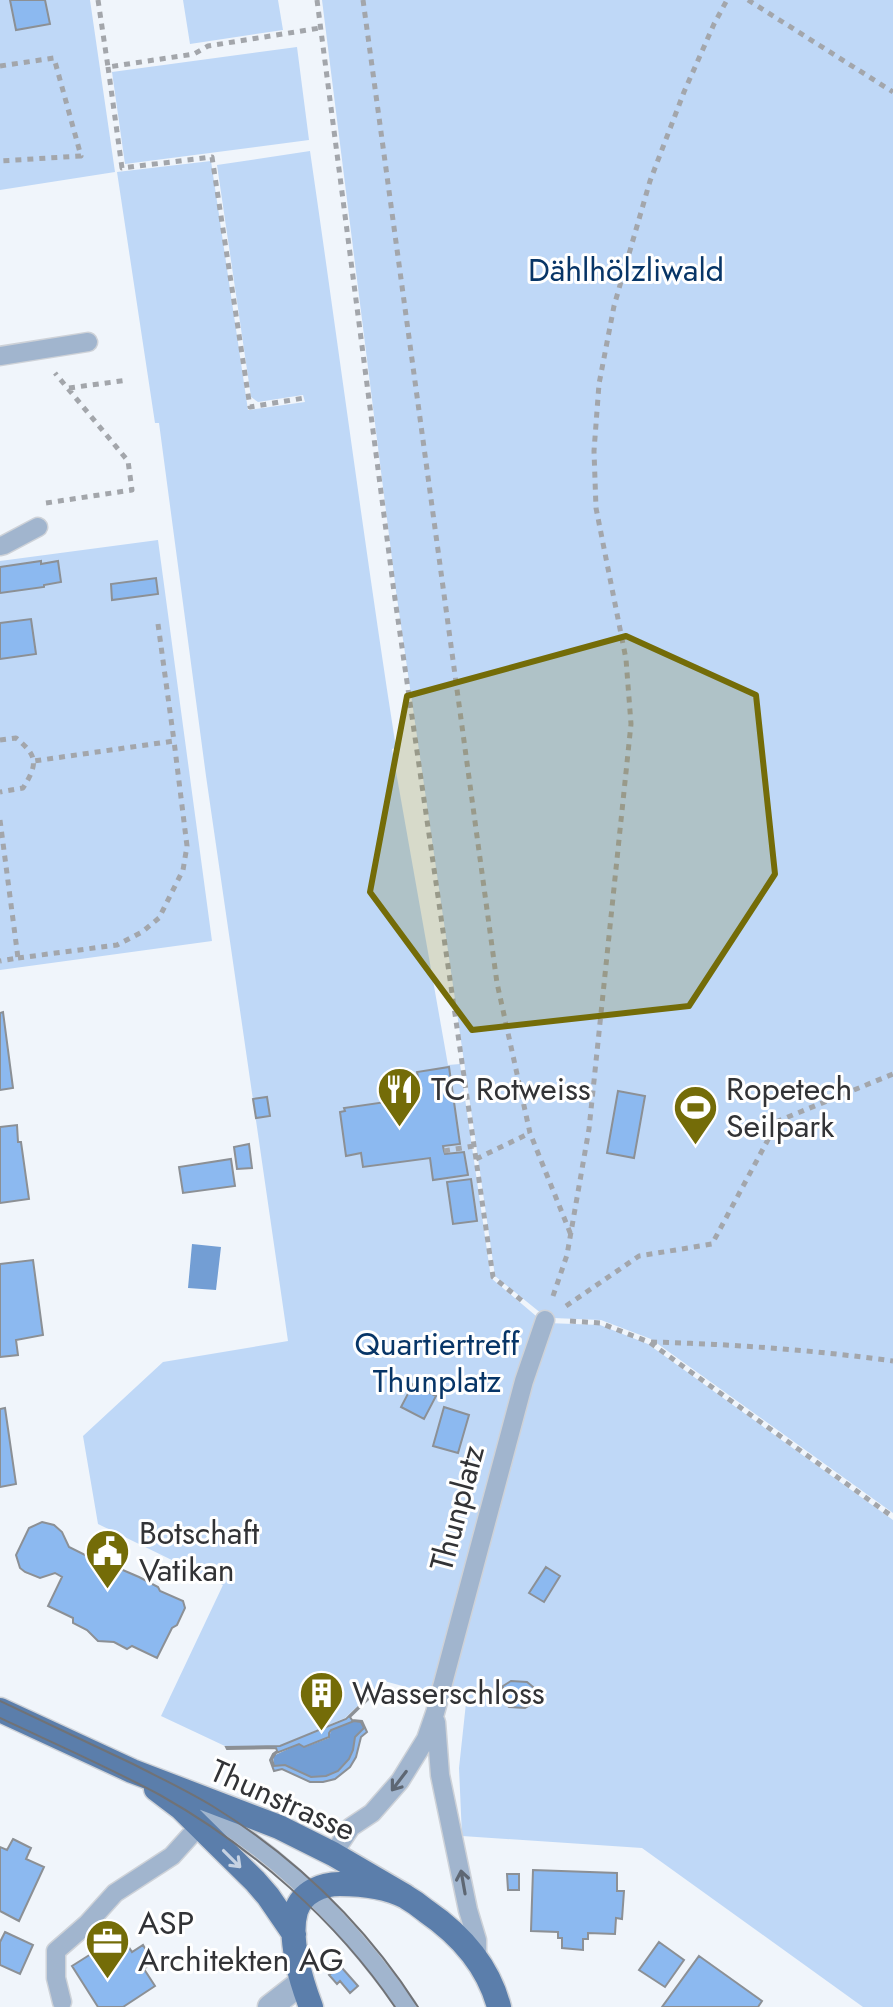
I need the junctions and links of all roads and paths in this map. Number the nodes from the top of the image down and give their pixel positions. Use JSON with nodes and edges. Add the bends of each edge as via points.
{"nodes":[{"id":1,"x":98,"y":0,"type":"edge"},
{"id":2,"x":317,"y":0,"type":"edge"},
{"id":3,"x":363,"y":0,"type":"edge"},
{"id":4,"x":727,"y":0,"type":"edge"},
{"id":5,"x":748,"y":0,"type":"edge"},
{"id":6,"x":320,"y":28,"type":"junction"},
{"id":7,"x":0,"y":66,"type":"edge"},
{"id":8,"x":108,"y":67,"type":"junction"},
{"id":9,"x":893,"y":92,"type":"edge"},
{"id":10,"x":0,"y":161,"type":"edge"},
{"id":11,"x":88,"y":342,"type":"dead end"},
{"id":12,"x":0,"y":356,"type":"edge"},
{"id":13,"x":54,"y":371,"type":"dead end"},
{"id":14,"x":128,"y":380,"type":"dead end"},
{"id":15,"x":68,"y":388,"type":"junction"},
{"id":16,"x":304,"y":398,"type":"dead end"},
{"id":17,"x":40,"y":507,"type":"dead end"},
{"id":18,"x":38,"y":527,"type":"dead end"},
{"id":19,"x":0,"y":546,"type":"edge"},
{"id":20,"x":158,"y":624,"type":"dead end"},
{"id":21,"x":0,"y":740,"type":"edge"},
{"id":22,"x":174,"y":741,"type":"junction"},
{"id":23,"x":34,"y":761,"type":"junction"},
{"id":24,"x":0,"y":792,"type":"edge"},
{"id":25,"x":0,"y":820,"type":"edge"},
{"id":26,"x":18,"y":958,"type":"junction"},
{"id":27,"x":0,"y":961,"type":"edge"},
{"id":28,"x":408,"y":1074,"type":"dead end"},
{"id":29,"x":893,"y":1074,"type":"edge"},
{"id":30,"x":410,"y":1093,"type":"dead end"},
{"id":31,"x":530,"y":1133,"type":"junction"},
{"id":32,"x":474,"y":1146,"type":"junction"},
{"id":33,"x":444,"y":1151,"type":"dead end"},
{"id":34,"x":476,"y":1159,"type":"junction"},
{"id":35,"x":571,"y":1235,"type":"junction"},
{"id":36,"x":545,"y":1320,"type":"junction"},
{"id":37,"x":649,"y":1342,"type":"junction"},
{"id":38,"x":893,"y":1361,"type":"edge"},
{"id":39,"x":893,"y":1517,"type":"edge"},
{"id":40,"x":0,"y":1710,"type":"edge"},
{"id":41,"x":435,"y":1713,"type":"junction"},
{"id":42,"x":132,"y":1771,"type":"junction"},
{"id":43,"x":199,"y":1826,"type":"junction"},
{"id":44,"x":333,"y":1854,"type":"junction"},
{"id":45,"x":309,"y":1893,"type":"junction"},
{"id":46,"x":405,"y":1896,"type":"junction"},
{"id":47,"x":294,"y":1934,"type":"junction"},
{"id":48,"x":477,"y":1959,"type":"junction"},
{"id":49,"x":302,"y":1982,"type":"junction"},
{"id":50,"x":62,"y":2002,"type":"dead end"},
{"id":51,"x":270,"y":2007,"type":"edge"},
{"id":52,"x":311,"y":2007,"type":"edge"},
{"id":53,"x":407,"y":2007,"type":"edge"},
{"id":54,"x":499,"y":2007,"type":"edge"}],
"edges":[{"from":1,"to":8,"type":"path"},
{"from":2,"to":6,"type":"path"},
{"from":3,"to":31,"type":"path","via":[[497,983]]},
{"from":4,"to":35,"type":"path","via":[[650,181],[614,306],[599,384],[596,508],[626,659],[631,724],[589,1129]]},
{"from":5,"to":9,"type":"path"},
{"from":6,"to":8,"type":"path"},
{"from":6,"to":32,"type":"path"},
{"from":7,"to":10,"type":"path","via":[[54,58],[81,156]]},
{"from":8,"to":16,"type":"path","via":[[122,168],[212,157],[250,407]]},
{"from":11,"to":12,"type":"lane"},
{"from":13,"to":15,"type":"path"},
{"from":14,"to":15,"type":"path"},
{"from":15,"to":17,"type":"path","via":[[128,461],[132,490]]},
{"from":18,"to":19,"type":"lane"},
{"from":20,"to":22,"type":"path"},
{"from":21,"to":23,"type":"path","via":[[16,738],[30,749]]},
{"from":22,"to":23,"type":"path"},
{"from":22,"to":26,"type":"path","via":[[187,846],[183,870],[159,918],[117,945]]},
{"from":23,"to":24,"type":"path","via":[[23,788]]},
{"from":25,"to":26,"type":"path"},
{"from":26,"to":27,"type":"path"},
{"from":28,"to":30,"type":"path"},
{"from":29,"to":36,"type":"path","via":[[778,1121],[712,1244],[639,1256]]},
{"from":31,"to":34,"type":"path"},
{"from":31,"to":35,"type":"path"},
{"from":32,"to":33,"type":"path"},
{"from":32,"to":34,"type":"path"},
{"from":34,"to":36,"type":"path","via":[[493,1277]]},
{"from":35,"to":36,"type":"path"},
{"from":36,"to":37,"type":"path","via":[[600,1323]]},
{"from":36,"to":41,"type":"lane","name":"Thunplatz"},
{"from":37,"to":38,"type":"path","via":[[829,1352]]},
{"from":37,"to":39,"type":"path"},
{"from":40,"to":42,"type":"main road","name":"Thunstrasse"},
{"from":41,"to":44,"type":"lane","name":"Thunplatz","one_way":true,"via":[[400,1781],[372,1813],[351,1827]]},
{"from":48,"to":41,"type":"lane","name":"Thunplatz","one_way":true,"via":[[440,1775]]},
{"from":42,"to":43,"type":"main road","name":"Thunstrasse"},
{"from":42,"to":44,"type":"main road","name":"Thunstrasse","via":[[279,1827]]},
{"from":42,"to":45,"type":"lane","via":[[247,1837]]},
{"from":43,"to":47,"type":"main road","name":"Thunstrasse","one_way":true,"via":[[265,1892]]},
{"from":43,"to":50,"type":"lane","via":[[172,1856],[115,1893],[56,1951]]},
{"from":44,"to":46,"type":"main road","name":"Thunstrasse"},
{"from":45,"to":46,"type":"main road","name":"Thunplatz","via":[[343,1884]]},
{"from":45,"to":47,"type":"main road","via":[[297,1908]]},
{"from":45,"to":53,"type":"lane"},
{"from":46,"to":48,"type":"main road","name":"Thunplatz"},
{"from":47,"to":49,"type":"main road"},
{"from":48,"to":54,"type":"main road","name":"Thunplatz"},
{"from":49,"to":51,"type":"street"},
{"from":49,"to":52,"type":"main road"}]}
